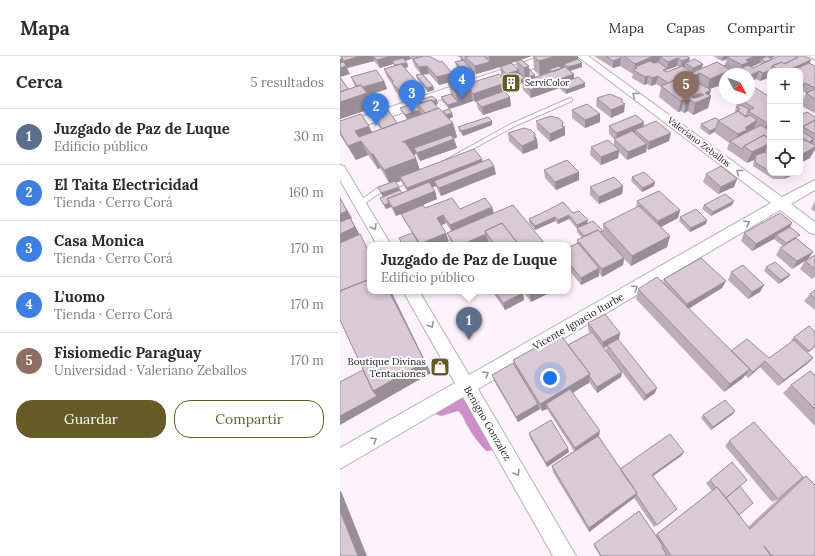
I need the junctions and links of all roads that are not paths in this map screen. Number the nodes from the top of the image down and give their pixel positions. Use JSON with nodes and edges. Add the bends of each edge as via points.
{"nodes":[{"id":1,"x":555,"y":56,"type":"edge"},
{"id":2,"x":582,"y":56,"type":"edge"},
{"id":3,"x":796,"y":56,"type":"edge"},
{"id":4,"x":815,"y":66,"type":"edge"},
{"id":5,"x":570,"y":100,"type":"dead end"},
{"id":6,"x":340,"y":129,"type":"edge"},
{"id":7,"x":436,"y":167,"type":"edge"},
{"id":8,"x":340,"y":169,"type":"edge"},
{"id":9,"x":415,"y":177,"type":"edge"},
{"id":10,"x":815,"y":184,"type":"edge"},
{"id":11,"x":360,"y":203,"type":"junction"},
{"id":12,"x":781,"y":203,"type":"junction"},
{"id":13,"x":815,"y":229,"type":"edge"},
{"id":14,"x":382,"y":242,"type":"edge"},
{"id":15,"x":413,"y":294,"type":"edge"},
{"id":16,"x":466,"y":386,"type":"junction"},
{"id":17,"x":340,"y":459,"type":"edge"},
{"id":18,"x":565,"y":556,"type":"edge"}],
"edges":[{"from":1,"to":6,"type":"main road"},
{"from":12,"to":2,"type":"street","name":"Valeriano Zeballos","one_way":true},
{"from":3,"to":4,"type":"main road"},
{"from":5,"to":7,"type":"lane","via":[[513,125]]},
{"from":8,"to":11,"type":"street"},
{"from":9,"to":11,"type":"lane","via":[[378,191]]},
{"from":10,"to":12,"type":"street","name":"Vicente Ignacio Iturbe"},
{"from":11,"to":14,"type":"street","one_way":true},
{"from":12,"to":13,"type":"street","name":"Valeriano Zeballos"},
{"from":16,"to":12,"type":"street","name":"Vicente Ignacio Iturbe","one_way":true},
{"from":15,"to":16,"type":"street","name":"Benigno Gonzalez","one_way":true},
{"from":17,"to":16,"type":"street","name":"Vicente Ignacio Iturbe","one_way":true},
{"from":16,"to":18,"type":"street","name":"Benigno Gonzalez","one_way":true}]}
